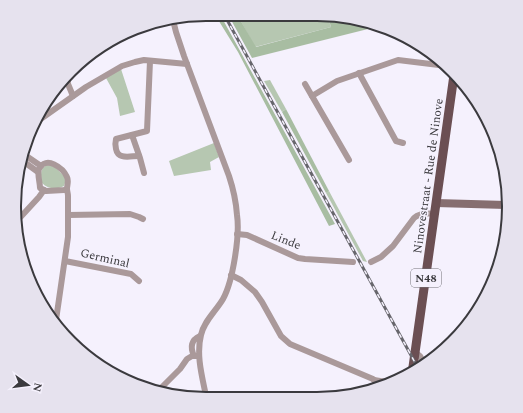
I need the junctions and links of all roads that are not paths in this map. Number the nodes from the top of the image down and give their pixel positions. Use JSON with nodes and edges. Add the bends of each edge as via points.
{"nodes":[{"id":1,"x":175,"y":24,"type":"edge"},
{"id":2,"x":150,"y":61,"type":"junction"},
{"id":3,"x":187,"y":64,"type":"junction"},
{"id":4,"x":436,"y":65,"type":"edge"},
{"id":5,"x":358,"y":73,"type":"junction"},
{"id":6,"x":453,"y":81,"type":"edge"},
{"id":7,"x":68,"y":83,"type":"edge"},
{"id":8,"x":305,"y":84,"type":"dead end"},
{"id":9,"x":73,"y":96,"type":"junction"},
{"id":10,"x":312,"y":96,"type":"junction"},
{"id":11,"x":45,"y":116,"type":"edge"},
{"id":12,"x":132,"y":135,"type":"junction"},
{"id":13,"x":403,"y":143,"type":"dead end"},
{"id":14,"x":139,"y":156,"type":"junction"},
{"id":15,"x":27,"y":158,"type":"edge"},
{"id":16,"x":349,"y":160,"type":"dead end"},
{"id":17,"x":26,"y":162,"type":"edge"},
{"id":18,"x":40,"y":169,"type":"junction"},
{"id":19,"x":144,"y":173,"type":"dead end"},
{"id":20,"x":67,"y":189,"type":"junction"},
{"id":21,"x":44,"y":190,"type":"junction"},
{"id":22,"x":436,"y":203,"type":"junction"},
{"id":23,"x":502,"y":205,"type":"edge"},
{"id":24,"x":435,"y":214,"type":"junction"},
{"id":25,"x":68,"y":215,"type":"junction"},
{"id":26,"x":21,"y":217,"type":"edge"},
{"id":27,"x":143,"y":219,"type":"dead end"},
{"id":28,"x":237,"y":234,"type":"junction"},
{"id":29,"x":65,"y":260,"type":"junction"},
{"id":30,"x":353,"y":262,"type":"dead end"},
{"id":31,"x":371,"y":262,"type":"dead end"},
{"id":32,"x":231,"y":275,"type":"junction"},
{"id":33,"x":139,"y":281,"type":"dead end"},
{"id":34,"x":57,"y":316,"type":"edge"},
{"id":35,"x":415,"y":352,"type":"junction"},
{"id":36,"x":197,"y":356,"type":"junction"},
{"id":37,"x":422,"y":359,"type":"edge"},
{"id":38,"x":413,"y":365,"type":"edge"},
{"id":39,"x":373,"y":380,"type":"junction"},
{"id":40,"x":379,"y":381,"type":"edge"},
{"id":41,"x":376,"y":382,"type":"edge"},
{"id":42,"x":162,"y":387,"type":"edge"},
{"id":43,"x":205,"y":392,"type":"edge"}],
"edges":[{"from":1,"to":3,"type":"street"},
{"from":2,"to":3,"type":"street"},
{"from":2,"to":9,"type":"street","via":[[138,61],[122,66]]},
{"from":2,"to":12,"type":"street","via":[[147,131]]},
{"from":3,"to":28,"type":"street","via":[[229,176],[238,214]]},
{"from":4,"to":5,"type":"street","via":[[398,60]]},
{"from":5,"to":10,"type":"street","via":[[337,81]]},
{"from":5,"to":13,"type":"street","via":[[396,141]]},
{"from":6,"to":22,"type":"main road","name":"Ninovestraat - Rue de Ninove","number":"N48"},
{"from":7,"to":9,"type":"street"},
{"from":8,"to":10,"type":"street"},
{"from":9,"to":11,"type":"street"},
{"from":10,"to":16,"type":"street"},
{"from":12,"to":14,"type":"street"},
{"from":12,"to":14,"type":"street","via":[[116,139],[117,154],[122,157]]},
{"from":14,"to":19,"type":"street"},
{"from":15,"to":18,"type":"street"},
{"from":17,"to":18,"type":"street"},
{"from":18,"to":20,"type":"street","name":"Germinal","via":[[47,163],[55,164],[67,176]]},
{"from":18,"to":21,"type":"street","via":[[40,188]]},
{"from":20,"to":21,"type":"street"},
{"from":20,"to":25,"type":"street","name":"Germinal"},
{"from":21,"to":26,"type":"street"},
{"from":22,"to":23,"type":"main road"},
{"from":22,"to":24,"type":"main road","name":"Ninovestraat - Rue de Ninove","number":"N48"},
{"from":24,"to":31,"type":"street","via":[[418,214],[390,250]]},
{"from":24,"to":35,"type":"main road","name":"Ninovestraat - Rue de Ninove","number":"N48"},
{"from":25,"to":27,"type":"street","via":[[130,214]]},
{"from":25,"to":29,"type":"street","name":"Germinal"},
{"from":28,"to":30,"type":"street","name":"Linde","via":[[247,235],[298,258]]},
{"from":28,"to":32,"type":"street"},
{"from":29,"to":33,"type":"street","name":"Germinal","via":[[130,274]]},
{"from":29,"to":34,"type":"street","name":"Germinal"},
{"from":32,"to":36,"type":"street","via":[[223,298],[204,325],[200,336],[191,345],[191,351]]},
{"from":32,"to":39,"type":"street","via":[[255,292],[280,336],[290,344]]},
{"from":35,"to":37,"type":"street"},
{"from":35,"to":38,"type":"main road","number":"N48"},
{"from":36,"to":42,"type":"street","via":[[187,359]]},
{"from":36,"to":43,"type":"street"},
{"from":39,"to":40,"type":"street"},
{"from":39,"to":41,"type":"street"}]}
